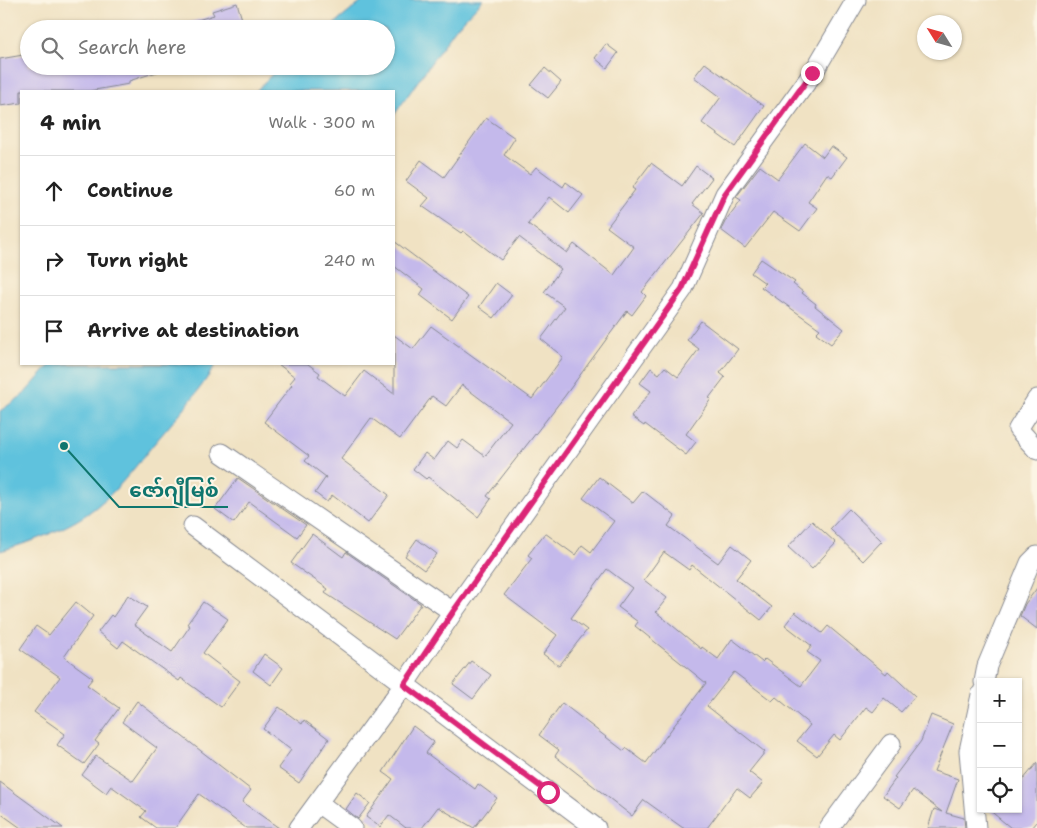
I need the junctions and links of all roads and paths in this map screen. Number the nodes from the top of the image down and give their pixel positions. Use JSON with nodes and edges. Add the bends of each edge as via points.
{"nodes":[{"id":1,"x":856,"y":0,"type":"edge"},
{"id":2,"x":1037,"y":399,"type":"edge"},
{"id":3,"x":1037,"y":450,"type":"edge"},
{"id":4,"x":222,"y":453,"type":"dead end"},
{"id":5,"x":193,"y":526,"type":"dead end"},
{"id":6,"x":1037,"y":556,"type":"edge"},
{"id":7,"x":453,"y":612,"type":"junction"},
{"id":8,"x":985,"y":678,"type":"edge"},
{"id":9,"x":404,"y":685,"type":"junction"},
{"id":10,"x":977,"y":714,"type":"edge"},
{"id":11,"x":891,"y":744,"type":"dead end"},
{"id":12,"x":318,"y":803,"type":"junction"},
{"id":13,"x":299,"y":828,"type":"edge"},
{"id":14,"x":352,"y":828,"type":"edge"},
{"id":15,"x":596,"y":828,"type":"edge"},
{"id":16,"x":829,"y":828,"type":"edge"},
{"id":17,"x":976,"y":828,"type":"edge"}],
"edges":[{"from":1,"to":7,"type":"street","via":[[812,73],[725,194],[682,289]]},
{"from":2,"to":3,"type":"street","via":[[1018,429]]},
{"from":4,"to":7,"type":"street"},
{"from":5,"to":9,"type":"street"},
{"from":6,"to":8,"type":"street","via":[[1030,563]]},
{"from":7,"to":9,"type":"street"},
{"from":9,"to":12,"type":"street"},
{"from":9,"to":15,"type":"street"},
{"from":10,"to":17,"type":"street","via":[[969,751]]},
{"from":11,"to":16,"type":"street"},
{"from":12,"to":13,"type":"street"},
{"from":12,"to":14,"type":"street"}]}
